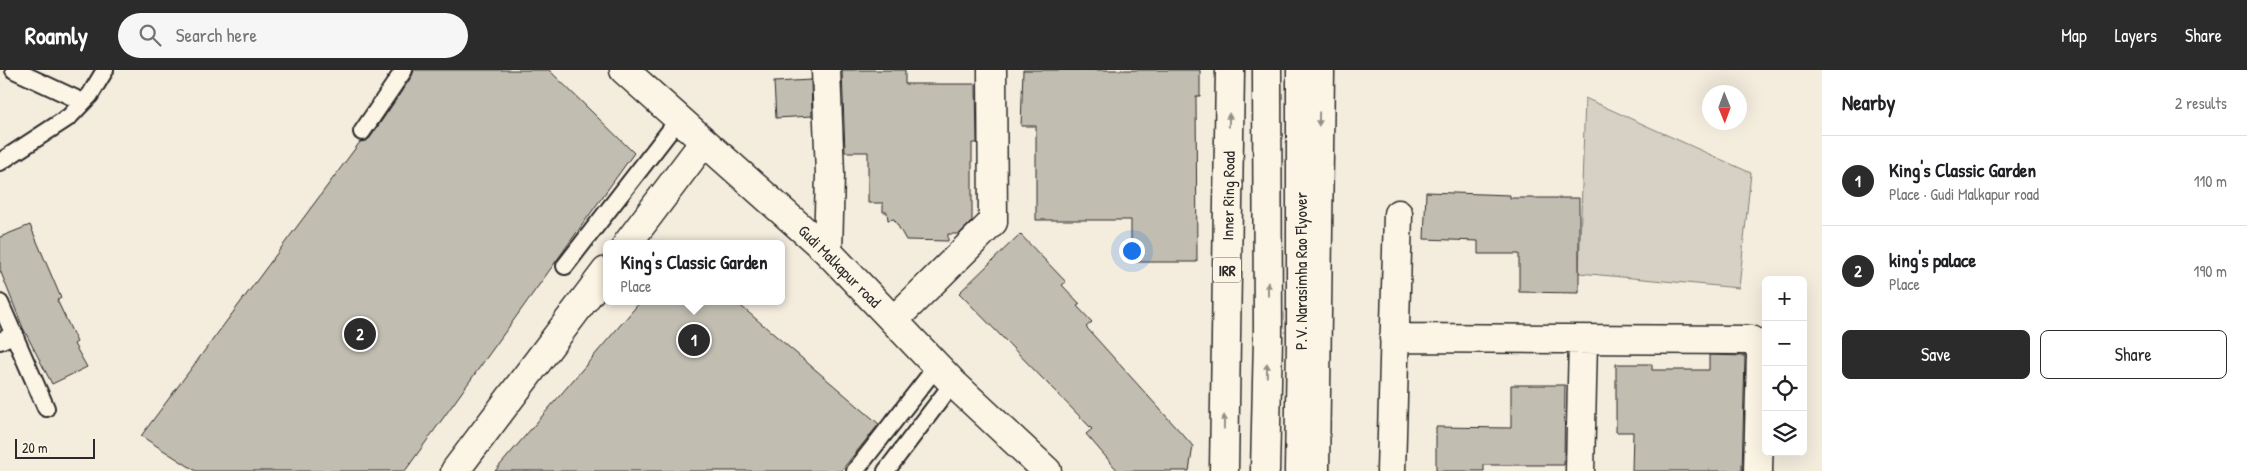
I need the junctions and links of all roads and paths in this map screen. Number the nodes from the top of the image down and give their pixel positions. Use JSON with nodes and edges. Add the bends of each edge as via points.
{"nodes":[{"id":1,"x":14,"y":70,"type":"edge"},
{"id":2,"x":105,"y":70,"type":"edge"},
{"id":3,"x":404,"y":70,"type":"edge"},
{"id":4,"x":624,"y":70,"type":"edge"},
{"id":5,"x":826,"y":70,"type":"edge"},
{"id":6,"x":992,"y":70,"type":"edge"},
{"id":7,"x":1230,"y":70,"type":"edge"},
{"id":8,"x":1267,"y":70,"type":"edge"},
{"id":9,"x":1301,"y":70,"type":"edge"},
{"id":10,"x":1320,"y":70,"type":"edge"},
{"id":11,"x":83,"y":102,"type":"junction"},
{"id":12,"x":679,"y":119,"type":"junction"},
{"id":13,"x":362,"y":132,"type":"dead end"},
{"id":14,"x":704,"y":142,"type":"junction"},
{"id":15,"x":0,"y":162,"type":"edge"},
{"id":16,"x":1398,"y":214,"type":"dead end"},
{"id":17,"x":630,"y":240,"type":"edge"},
{"id":18,"x":828,"y":252,"type":"junction"},
{"id":19,"x":565,"y":266,"type":"dead end"},
{"id":20,"x":603,"y":275,"type":"edge"},
{"id":21,"x":0,"y":303,"type":"edge"},
{"id":22,"x":894,"y":320,"type":"junction"},
{"id":23,"x":15,"y":334,"type":"junction"},
{"id":24,"x":1394,"y":338,"type":"junction"},
{"id":25,"x":1583,"y":340,"type":"junction"},
{"id":26,"x":0,"y":341,"type":"edge"},
{"id":27,"x":945,"y":375,"type":"junction"},
{"id":28,"x":46,"y":408,"type":"dead end"},
{"id":29,"x":455,"y":471,"type":"edge"},
{"id":30,"x":855,"y":471,"type":"edge"},
{"id":31,"x":886,"y":471,"type":"edge"},
{"id":32,"x":1047,"y":471,"type":"edge"},
{"id":33,"x":1224,"y":471,"type":"edge"},
{"id":34,"x":1265,"y":471,"type":"edge"},
{"id":35,"x":1299,"y":471,"type":"edge"},
{"id":36,"x":1314,"y":471,"type":"edge"},
{"id":37,"x":1391,"y":471,"type":"edge"},
{"id":38,"x":1580,"y":471,"type":"edge"},
{"id":39,"x":1758,"y":471,"type":"edge"}],
"edges":[{"from":1,"to":11,"type":"lane"},
{"from":2,"to":11,"type":"lane"},
{"from":3,"to":13,"type":"lane"},
{"from":4,"to":12,"type":"main road","name":"Gudi Malkapur road"},
{"from":5,"to":18,"type":"main road","via":[[830,174]]},
{"from":6,"to":22,"type":"main road","via":[[993,222]]},
{"from":33,"to":7,"type":"main road","name":"Inner Ring Road","number":"IRR","one_way":true},
{"from":34,"to":8,"type":"main road","name":"P.V. Narasimha Rao Flyover","one_way":true},
{"from":9,"to":35,"type":"main road","name":"P.V. Narasimha Rao Flyover"},
{"from":10,"to":36,"type":"main road","one_way":true},
{"from":11,"to":15,"type":"lane","via":[[69,117]]},
{"from":12,"to":14,"type":"main road","name":"Gudi Malkapur road"},
{"from":12,"to":19,"type":"lane"},
{"from":14,"to":17,"type":"main road"},
{"from":14,"to":18,"type":"main road","name":"Gudi Malkapur road"},
{"from":16,"to":24,"type":"main road"},
{"from":18,"to":22,"type":"main road","name":"Gudi Malkapur road"},
{"from":20,"to":29,"type":"main road"},
{"from":21,"to":23,"type":"lane"},
{"from":22,"to":27,"type":"main road","name":"Gudi Malkapur road"},
{"from":23,"to":26,"type":"lane"},
{"from":23,"to":28,"type":"lane"},
{"from":24,"to":25,"type":"main road"},
{"from":24,"to":37,"type":"main road"},
{"from":25,"to":38,"type":"main road"},
{"from":25,"to":39,"type":"main road","via":[[1746,339],[1757,342],[1761,355]]},
{"from":27,"to":30,"type":"lane"},
{"from":27,"to":31,"type":"lane"},
{"from":27,"to":32,"type":"main road","name":"Gudi Malkapur road"}]}
